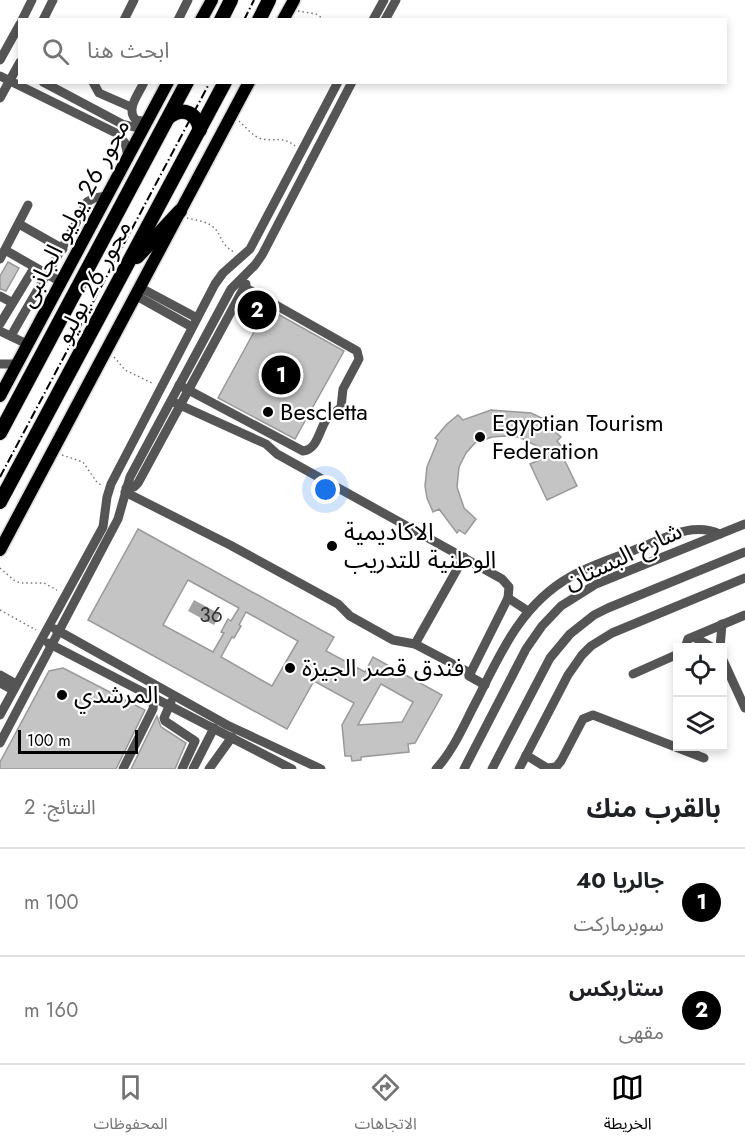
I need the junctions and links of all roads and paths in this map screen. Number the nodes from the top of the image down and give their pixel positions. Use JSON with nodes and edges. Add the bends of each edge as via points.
{"nodes":[{"id":1,"x":32,"y":0,"type":"edge"},
{"id":2,"x":53,"y":0,"type":"edge"},
{"id":3,"x":134,"y":0,"type":"edge"},
{"id":4,"x":188,"y":0,"type":"edge"},
{"id":5,"x":212,"y":0,"type":"edge"},
{"id":6,"x":231,"y":0,"type":"edge"},
{"id":7,"x":269,"y":0,"type":"edge"},
{"id":8,"x":384,"y":0,"type":"edge"},
{"id":9,"x":396,"y":0,"type":"edge"},
{"id":10,"x":288,"y":10,"type":"edge"},
{"id":11,"x":23,"y":18,"type":"edge"},
{"id":12,"x":44,"y":18,"type":"edge"},
{"id":13,"x":125,"y":18,"type":"edge"},
{"id":14,"x":179,"y":18,"type":"edge"},
{"id":15,"x":202,"y":18,"type":"edge"},
{"id":16,"x":222,"y":18,"type":"edge"},
{"id":17,"x":260,"y":18,"type":"edge"},
{"id":18,"x":322,"y":18,"type":"edge"},
{"id":19,"x":374,"y":18,"type":"edge"},
{"id":20,"x":386,"y":18,"type":"edge"},
{"id":21,"x":18,"y":28,"type":"edge"},
{"id":22,"x":0,"y":60,"type":"edge"},
{"id":23,"x":18,"y":67,"type":"edge"},
{"id":24,"x":4,"y":79,"type":"edge"},
{"id":25,"x":47,"y":84,"type":"edge"},
{"id":26,"x":94,"y":84,"type":"edge"},
{"id":27,"x":143,"y":84,"type":"edge"},
{"id":28,"x":167,"y":84,"type":"edge"},
{"id":29,"x":186,"y":84,"type":"edge"},
{"id":30,"x":224,"y":84,"type":"edge"},
{"id":31,"x":248,"y":84,"type":"edge"},
{"id":32,"x":337,"y":84,"type":"edge"},
{"id":33,"x":351,"y":84,"type":"edge"},
{"id":34,"x":0,"y":98,"type":"edge"},
{"id":35,"x":131,"y":107,"type":"junction"},
{"id":36,"x":232,"y":114,"type":"junction"},
{"id":37,"x":169,"y":117,"type":"junction"},
{"id":38,"x":146,"y":123,"type":"junction"},
{"id":39,"x":200,"y":130,"type":"junction"},
{"id":40,"x":301,"y":151,"type":"junction"},
{"id":41,"x":128,"y":157,"type":"junction"},
{"id":42,"x":107,"y":196,"type":"junction"},
{"id":43,"x":274,"y":203,"type":"junction"},
{"id":44,"x":28,"y":205,"type":"dead end"},
{"id":45,"x":285,"y":209,"type":"junction"},
{"id":46,"x":179,"y":214,"type":"junction"},
{"id":47,"x":19,"y":224,"type":"junction"},
{"id":48,"x":72,"y":231,"type":"junction"},
{"id":49,"x":84,"y":238,"type":"junction"},
{"id":50,"x":63,"y":249,"type":"junction"},
{"id":51,"x":5,"y":250,"type":"junction"},
{"id":52,"x":244,"y":256,"type":"junction"},
{"id":53,"x":0,"y":259,"type":"edge"},
{"id":54,"x":34,"y":268,"type":"junction"},
{"id":55,"x":125,"y":269,"type":"junction"},
{"id":56,"x":245,"y":273,"type":"junction"},
{"id":57,"x":47,"y":274,"type":"junction"},
{"id":58,"x":61,"y":282,"type":"junction"},
{"id":59,"x":244,"y":287,"type":"junction"},
{"id":60,"x":137,"y":291,"type":"junction"},
{"id":61,"x":0,"y":296,"type":"edge"},
{"id":62,"x":11,"y":302,"type":"junction"},
{"id":63,"x":195,"y":323,"type":"junction"},
{"id":64,"x":0,"y":324,"type":"edge"},
{"id":65,"x":0,"y":331,"type":"edge"},
{"id":66,"x":11,"y":336,"type":"junction"},
{"id":67,"x":27,"y":344,"type":"junction"},
{"id":68,"x":108,"y":349,"type":"junction"},
{"id":69,"x":0,"y":364,"type":"edge"},
{"id":70,"x":17,"y":364,"type":"junction"},
{"id":71,"x":183,"y":387,"type":"junction"},
{"id":72,"x":162,"y":389,"type":"junction"},
{"id":73,"x":0,"y":396,"type":"edge"},
{"id":74,"x":174,"y":400,"type":"junction"},
{"id":75,"x":0,"y":433,"type":"edge"},
{"id":76,"x":53,"y":452,"type":"junction"},
{"id":77,"x":110,"y":489,"type":"junction"},
{"id":78,"x":125,"y":490,"type":"junction"},
{"id":79,"x":0,"y":502,"type":"edge"},
{"id":80,"x":745,"y":524,"type":"edge"},
{"id":81,"x":720,"y":534,"type":"junction"},
{"id":82,"x":0,"y":550,"type":"edge"},
{"id":83,"x":745,"y":552,"type":"edge"},
{"id":84,"x":464,"y":557,"type":"junction"},
{"id":85,"x":0,"y":568,"type":"edge"},
{"id":86,"x":745,"y":578,"type":"edge"},
{"id":87,"x":65,"y":595,"type":"junction"},
{"id":88,"x":508,"y":598,"type":"junction"},
{"id":89,"x":0,"y":610,"type":"edge"},
{"id":90,"x":528,"y":611,"type":"junction"},
{"id":91,"x":745,"y":615,"type":"edge"},
{"id":92,"x":722,"y":624,"type":"junction"},
{"id":93,"x":59,"y":631,"type":"junction"},
{"id":94,"x":44,"y":633,"type":"junction"},
{"id":95,"x":689,"y":641,"type":"edge"},
{"id":96,"x":720,"y":643,"type":"edge"},
{"id":97,"x":415,"y":644,"type":"junction"},
{"id":98,"x":51,"y":645,"type":"junction"},
{"id":99,"x":83,"y":646,"type":"junction"},
{"id":100,"x":673,"y":656,"type":"edge"},
{"id":101,"x":77,"y":658,"type":"junction"},
{"id":102,"x":727,"y":667,"type":"edge"},
{"id":103,"x":470,"y":673,"type":"junction"},
{"id":104,"x":633,"y":674,"type":"dead end"},
{"id":105,"x":0,"y":675,"type":"edge"},
{"id":106,"x":0,"y":683,"type":"edge"},
{"id":107,"x":485,"y":685,"type":"junction"},
{"id":108,"x":14,"y":687,"type":"junction"},
{"id":109,"x":154,"y":697,"type":"junction"},
{"id":110,"x":171,"y":701,"type":"junction"},
{"id":111,"x":745,"y":708,"type":"edge"},
{"id":112,"x":0,"y":715,"type":"edge"},
{"id":113,"x":214,"y":728,"type":"junction"},
{"id":114,"x":460,"y":734,"type":"junction"},
{"id":115,"x":232,"y":737,"type":"junction"},
{"id":116,"x":478,"y":741,"type":"junction"},
{"id":117,"x":0,"y":743,"type":"edge"},
{"id":118,"x":526,"y":755,"type":"junction"},
{"id":119,"x":704,"y":758,"type":"dead end"},
{"id":120,"x":123,"y":769,"type":"edge"},
{"id":121,"x":182,"y":769,"type":"edge"},
{"id":122,"x":194,"y":769,"type":"edge"},
{"id":123,"x":209,"y":769,"type":"edge"},
{"id":124,"x":292,"y":769,"type":"edge"},
{"id":125,"x":321,"y":769,"type":"edge"},
{"id":126,"x":436,"y":769,"type":"edge"},
{"id":127,"x":464,"y":769,"type":"edge"},
{"id":128,"x":492,"y":769,"type":"edge"},
{"id":129,"x":519,"y":769,"type":"edge"}],
"edges":[{"from":1,"to":11,"type":"street"},
{"from":2,"to":12,"type":"street"},
{"from":3,"to":13,"type":"street"},
{"from":4,"to":14,"type":"street"},
{"from":5,"to":15,"type":"main road"},
{"from":6,"to":16,"type":"highway"},
{"from":7,"to":17,"type":"highway"},
{"from":8,"to":19,"type":"street"},
{"from":9,"to":20,"type":"street"},
{"from":10,"to":18,"type":"path"},
{"from":21,"to":22,"type":"street"},
{"from":22,"to":23,"type":"street"},
{"from":23,"to":24,"type":"street"},
{"from":24,"to":34,"type":"street"},
{"from":24,"to":41,"type":"street","via":[[116,133],[125,143]]},
{"from":25,"to":38,"type":"street","via":[[122,124],[134,127]]},
{"from":26,"to":35,"type":"street","via":[[99,93]]},
{"from":27,"to":35,"type":"street"},
{"from":28,"to":38,"type":"main road","name":"محور 26 يوليو الجانبى"},
{"from":29,"to":37,"type":"highway","name":"محور 26 يوليو"},
{"from":30,"to":39,"type":"highway","name":"محور 26 يوليو"},
{"from":31,"to":36,"type":"main road"},
{"from":32,"to":40,"type":"street"},
{"from":33,"to":45,"type":"street"},
{"from":35,"to":38,"type":"street","via":[[133,118]]},
{"from":36,"to":40,"type":"path","via":[[255,136],[287,140]]},
{"from":36,"to":46,"type":"main road"},
{"from":37,"to":39,"type":"highway","via":[[176,112],[189,113],[196,118]]},
{"from":37,"to":75,"type":"highway","name":"محور 26 يوليو"},
{"from":38,"to":41,"type":"main road","name":"محور 26 يوليو الجانبى"},
{"from":39,"to":55,"type":"highway","name":"محور 26 يوليو"},
{"from":40,"to":43,"type":"street"},
{"from":41,"to":42,"type":"main road","name":"محور 26 يوليو الجانبى"},
{"from":42,"to":48,"type":"street","via":[[87,202]]},
{"from":42,"to":49,"type":"main road","name":"محور 26 يوليو الجانبى"},
{"from":43,"to":45,"type":"street"},
{"from":43,"to":52,"type":"street"},
{"from":44,"to":47,"type":"street"},
{"from":45,"to":56,"type":"street","via":[[258,261]]},
{"from":46,"to":52,"type":"path","via":[[211,225],[228,249]]},
{"from":46,"to":55,"type":"highway"},
{"from":46,"to":60,"type":"main road"},
{"from":47,"to":50,"type":"street"},
{"from":47,"to":51,"type":"street"},
{"from":48,"to":49,"type":"street"},
{"from":48,"to":50,"type":"street"},
{"from":49,"to":58,"type":"main road","name":"محور 26 يوليو الجانبى"},
{"from":50,"to":57,"type":"street"},
{"from":51,"to":53,"type":"street"},
{"from":51,"to":54,"type":"street"},
{"from":52,"to":63,"type":"street","via":[[219,278]]},
{"from":54,"to":57,"type":"street"},
{"from":54,"to":62,"type":"street"},
{"from":55,"to":79,"type":"highway","name":"محور 26 يوليو"},
{"from":56,"to":59,"type":"street"},
{"from":56,"to":71,"type":"street","via":[[231,288]]},
{"from":57,"to":58,"type":"street"},
{"from":57,"to":66,"type":"street"},
{"from":58,"to":67,"type":"main road","name":"محور 26 يوليو الجانبى"},
{"from":59,"to":71,"type":"street"},
{"from":59,"to":71,"type":"street","via":[[357,351],[359,359],[343,389],[341,407],[327,418],[310,449],[303,451]]},
{"from":60,"to":63,"type":"street"},
{"from":60,"to":68,"type":"main road"},
{"from":61,"to":62,"type":"street"},
{"from":62,"to":64,"type":"street"},
{"from":63,"to":72,"type":"street"},
{"from":65,"to":66,"type":"street"},
{"from":66,"to":67,"type":"street"},
{"from":67,"to":70,"type":"main road","name":"محور 26 يوليو الجانبى"},
{"from":68,"to":72,"type":"path","via":[[125,370]]},
{"from":68,"to":76,"type":"main road"},
{"from":69,"to":70,"type":"street"},
{"from":70,"to":73,"type":"main road","name":"محور 26 يوليو الجانبى"},
{"from":71,"to":74,"type":"street"},
{"from":72,"to":74,"type":"street"},
{"from":72,"to":77,"type":"street"},
{"from":74,"to":78,"type":"street"},
{"from":74,"to":84,"type":"street","via":[[266,444],[277,454]]},
{"from":76,"to":77,"type":"path","via":[[83,462],[96,482]]},
{"from":76,"to":82,"type":"main road"},
{"from":77,"to":87,"type":"street","via":[[103,527]]},
{"from":78,"to":93,"type":"street","via":[[118,519]]},
{"from":78,"to":97,"type":"street","via":[[338,604],[350,616],[393,640]]},
{"from":80,"to":81,"type":"street","name":"شارع البستان"},
{"from":81,"to":90,"type":"street","via":[[703,529],[684,531],[593,566],[552,588]]},
{"from":81,"to":116,"type":"street","name":"شارع البستان","via":[[596,584],[561,606],[526,650]]},
{"from":83,"to":128,"type":"street","name":"شارع البستان","via":[[608,608],[570,634],[550,658]]},
{"from":84,"to":88,"type":"street","via":[[502,579],[509,587]]},
{"from":84,"to":97,"type":"street"},
{"from":85,"to":87,"type":"path","via":[[21,584],[44,583]]},
{"from":86,"to":118,"type":"street","via":[[612,633],[591,646],[568,675]]},
{"from":87,"to":94,"type":"street"},
{"from":88,"to":90,"type":"street"},
{"from":88,"to":103,"type":"street"},
{"from":89,"to":94,"type":"path"},
{"from":90,"to":107,"type":"street","via":[[509,637]]},
{"from":91,"to":92,"type":"street"},
{"from":92,"to":95,"type":"street"},
{"from":92,"to":96,"type":"street"},
{"from":93,"to":94,"type":"street"},
{"from":93,"to":98,"type":"street"},
{"from":93,"to":99,"type":"street"},
{"from":94,"to":98,"type":"street"},
{"from":94,"to":108,"type":"street"},
{"from":97,"to":103,"type":"street"},
{"from":98,"to":101,"type":"street"},
{"from":98,"to":117,"type":"street"},
{"from":99,"to":101,"type":"street"},
{"from":99,"to":110,"type":"street"},
{"from":100,"to":104,"type":"street"},
{"from":101,"to":109,"type":"street"},
{"from":102,"to":111,"type":"street"},
{"from":103,"to":107,"type":"street","via":[[469,678]]},
{"from":105,"to":108,"type":"street"},
{"from":106,"to":108,"type":"street"},
{"from":107,"to":114,"type":"street"},
{"from":108,"to":112,"type":"street"},
{"from":109,"to":110,"type":"street"},
{"from":109,"to":120,"type":"street","via":[[153,709]]},
{"from":110,"to":113,"type":"street"},
{"from":110,"to":121,"type":"street","via":[[165,721],[195,741]]},
{"from":110,"to":125,"type":"street"},
{"from":113,"to":115,"type":"street"},
{"from":113,"to":122,"type":"street"},
{"from":114,"to":116,"type":"street"},
{"from":114,"to":126,"type":"street"},
{"from":115,"to":123,"type":"street"},
{"from":115,"to":124,"type":"street"},
{"from":116,"to":127,"type":"street","name":"شارع البستان"},
{"from":118,"to":119,"type":"street","via":[[547,768],[556,767],[583,719],[593,715]]},
{"from":118,"to":129,"type":"street"}]}
